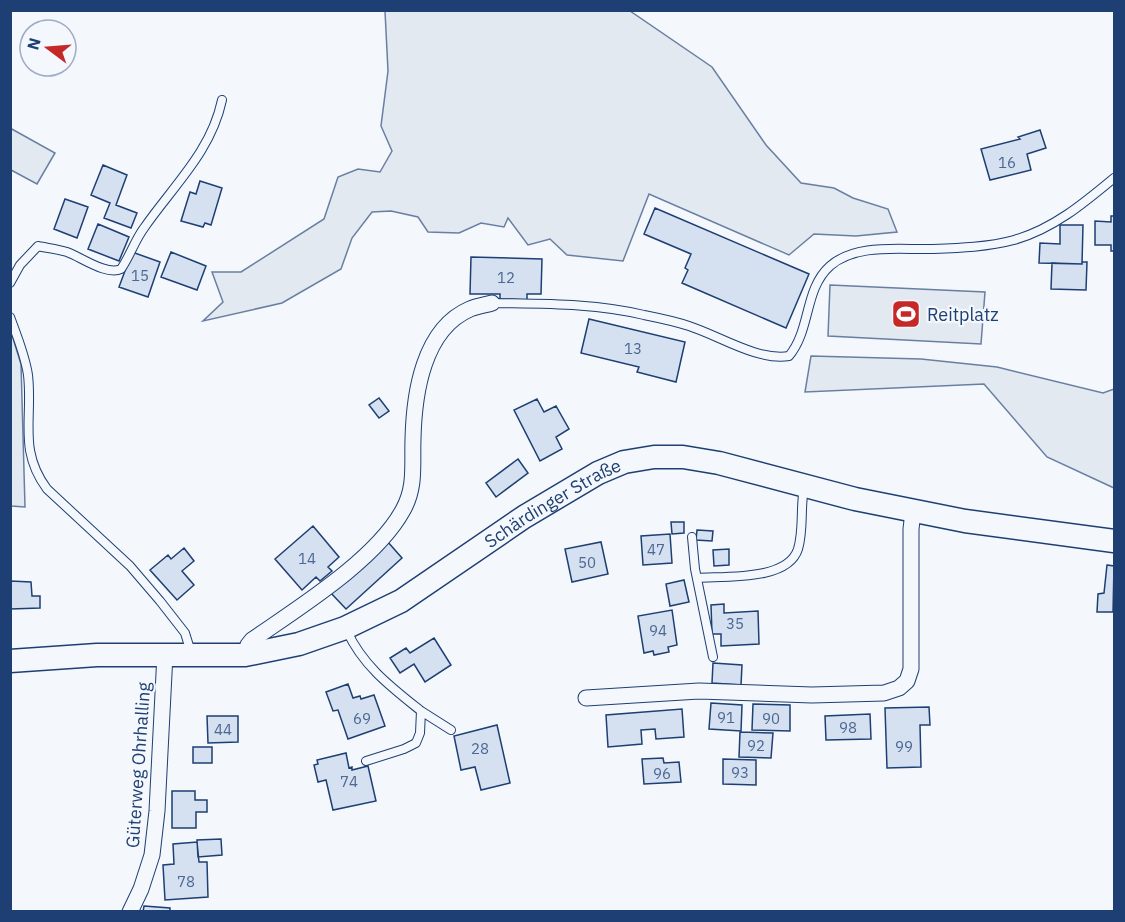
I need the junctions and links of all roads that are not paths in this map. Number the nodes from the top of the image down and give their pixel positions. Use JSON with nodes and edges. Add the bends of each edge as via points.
{"nodes":[{"id":1,"x":222,"y":100,"type":"dead end"},
{"id":2,"x":1114,"y":178,"type":"edge"},
{"id":3,"x":10,"y":283,"type":"edge"},
{"id":4,"x":492,"y":303,"type":"joint"},
{"id":5,"x":10,"y":316,"type":"edge"},
{"id":6,"x":805,"y":486,"type":"junction"},
{"id":7,"x":913,"y":512,"type":"junction"},
{"id":8,"x":692,"y":537,"type":"dead end"},
{"id":9,"x":1114,"y":541,"type":"edge"},
{"id":10,"x":697,"y":578,"type":"junction"},
{"id":11,"x":345,"y":628,"type":"junction"},
{"id":12,"x":165,"y":654,"type":"junction"},
{"id":13,"x":189,"y":654,"type":"junction"},
{"id":14,"x":245,"y":655,"type":"junction"},
{"id":15,"x":713,"y":657,"type":"dead end"},
{"id":16,"x":10,"y":661,"type":"edge"},
{"id":17,"x":586,"y":698,"type":"dead end"},
{"id":18,"x":421,"y":711,"type":"junction"},
{"id":19,"x":451,"y":730,"type":"dead end"},
{"id":20,"x":366,"y":761,"type":"dead end"},
{"id":21,"x":130,"y":912,"type":"edge"}],
"edges":[{"from":1,"to":3,"type":"lane","via":[[203,150],[142,230],[121,269],[108,271],[69,253],[38,246]]},
{"from":2,"to":4,"type":"lane","via":[[1061,219],[1013,240],[843,256],[824,272],[813,290],[796,348],[789,356],[777,358],[759,353],[688,326],[641,314],[587,305]]},
{"from":4,"to":14,"type":"street","via":[[471,308],[454,318],[429,353],[414,412],[413,479],[402,513],[368,552],[320,593],[252,640]]},
{"from":5,"to":13,"type":"lane","via":[[28,374],[28,445],[38,477],[130,566],[160,601],[185,633]]},
{"from":6,"to":7,"type":"main road","name":"Schärdinger Straße"},
{"from":6,"to":10,"type":"lane","via":[[801,537],[792,561],[776,571]]},
{"from":6,"to":11,"type":"main road","name":"Schärdinger Straße","via":[[683,458],[624,462],[543,505],[401,601]]},
{"from":7,"to":9,"type":"main road","name":"Schärdinger Straße"},
{"from":7,"to":17,"type":"street","via":[[911,669],[907,681],[898,688],[885,693],[699,691]]},
{"from":8,"to":10,"type":"lane"},
{"from":10,"to":15,"type":"lane"},
{"from":11,"to":14,"type":"main road","name":"Schärdinger Straße","via":[[299,644]]},
{"from":11,"to":18,"type":"lane","via":[[355,649],[380,678]]},
{"from":12,"to":13,"type":"main road","name":"Schärdinger Straße"},
{"from":12,"to":16,"type":"main road","name":"Schärdinger Straße"},
{"from":12,"to":21,"type":"street","name":"Güterweg Ohrhalling","via":[[152,855]]},
{"from":13,"to":14,"type":"main road","name":"Schärdinger Straße"},
{"from":18,"to":19,"type":"lane"},
{"from":18,"to":20,"type":"lane","via":[[416,743]]}]}
